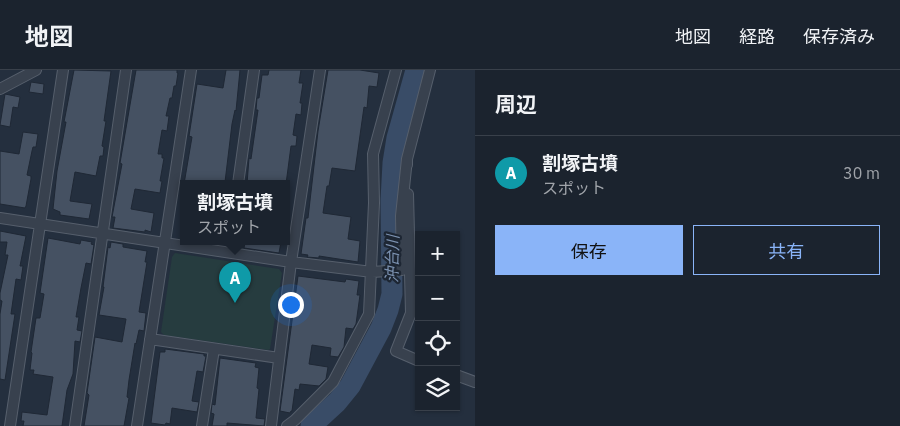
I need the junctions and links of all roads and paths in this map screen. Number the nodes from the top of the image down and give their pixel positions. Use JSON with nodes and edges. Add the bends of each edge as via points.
{"nodes":[{"id":1,"x":36,"y":70,"type":"edge"},
{"id":2,"x":63,"y":70,"type":"edge"},
{"id":3,"x":126,"y":70,"type":"edge"},
{"id":4,"x":191,"y":70,"type":"edge"},
{"id":5,"x":254,"y":70,"type":"edge"},
{"id":6,"x":320,"y":70,"type":"edge"},
{"id":7,"x":396,"y":70,"type":"edge"},
{"id":8,"x":430,"y":70,"type":"edge"},
{"id":9,"x":0,"y":89,"type":"edge"},
{"id":10,"x":407,"y":159,"type":"junction"},
{"id":11,"x":239,"y":180,"type":"edge"},
{"id":12,"x":0,"y":218,"type":"edge"},
{"id":13,"x":39,"y":224,"type":"junction"},
{"id":14,"x":102,"y":234,"type":"junction"},
{"id":15,"x":165,"y":243,"type":"junction"},
{"id":16,"x":229,"y":245,"type":"edge"},
{"id":17,"x":228,"y":253,"type":"junction"},
{"id":18,"x":291,"y":262,"type":"junction"},
{"id":19,"x":375,"y":271,"type":"junction"},
{"id":20,"x":150,"y":339,"type":"junction"},
{"id":21,"x":214,"y":348,"type":"junction"},
{"id":22,"x":279,"y":358,"type":"junction"},
{"id":23,"x":415,"y":359,"type":"edge"},
{"id":24,"x":460,"y":376,"type":"edge"},
{"id":25,"x":475,"y":382,"type":"edge"},
{"id":26,"x":10,"y":426,"type":"edge"},
{"id":27,"x":74,"y":426,"type":"edge"},
{"id":28,"x":137,"y":426,"type":"edge"},
{"id":29,"x":202,"y":426,"type":"edge"},
{"id":30,"x":271,"y":426,"type":"edge"},
{"id":31,"x":287,"y":426,"type":"edge"}],
"edges":[{"from":1,"to":9,"type":"street"},
{"from":2,"to":13,"type":"street"},
{"from":3,"to":14,"type":"street"},
{"from":4,"to":15,"type":"street"},
{"from":5,"to":11,"type":"street"},
{"from":6,"to":18,"type":"street"},
{"from":7,"to":19,"type":"street","via":[[373,154]]},
{"from":8,"to":10,"type":"street"},
{"from":10,"to":19,"type":"street","via":[[401,216],[402,270]]},
{"from":10,"to":23,"type":"street","via":[[411,313],[396,351]]},
{"from":12,"to":13,"type":"street"},
{"from":13,"to":14,"type":"street"},
{"from":13,"to":26,"type":"street"},
{"from":14,"to":15,"type":"street"},
{"from":14,"to":27,"type":"street"},
{"from":15,"to":17,"type":"street"},
{"from":15,"to":20,"type":"street"},
{"from":16,"to":17,"type":"street"},
{"from":17,"to":18,"type":"street"},
{"from":18,"to":19,"type":"street"},
{"from":18,"to":22,"type":"street"},
{"from":19,"to":31,"type":"street","via":[[369,314],[334,382]]},
{"from":20,"to":21,"type":"street"},
{"from":20,"to":28,"type":"street"},
{"from":21,"to":22,"type":"street"},
{"from":21,"to":29,"type":"street"},
{"from":22,"to":30,"type":"street"},
{"from":24,"to":25,"type":"street"}]}
